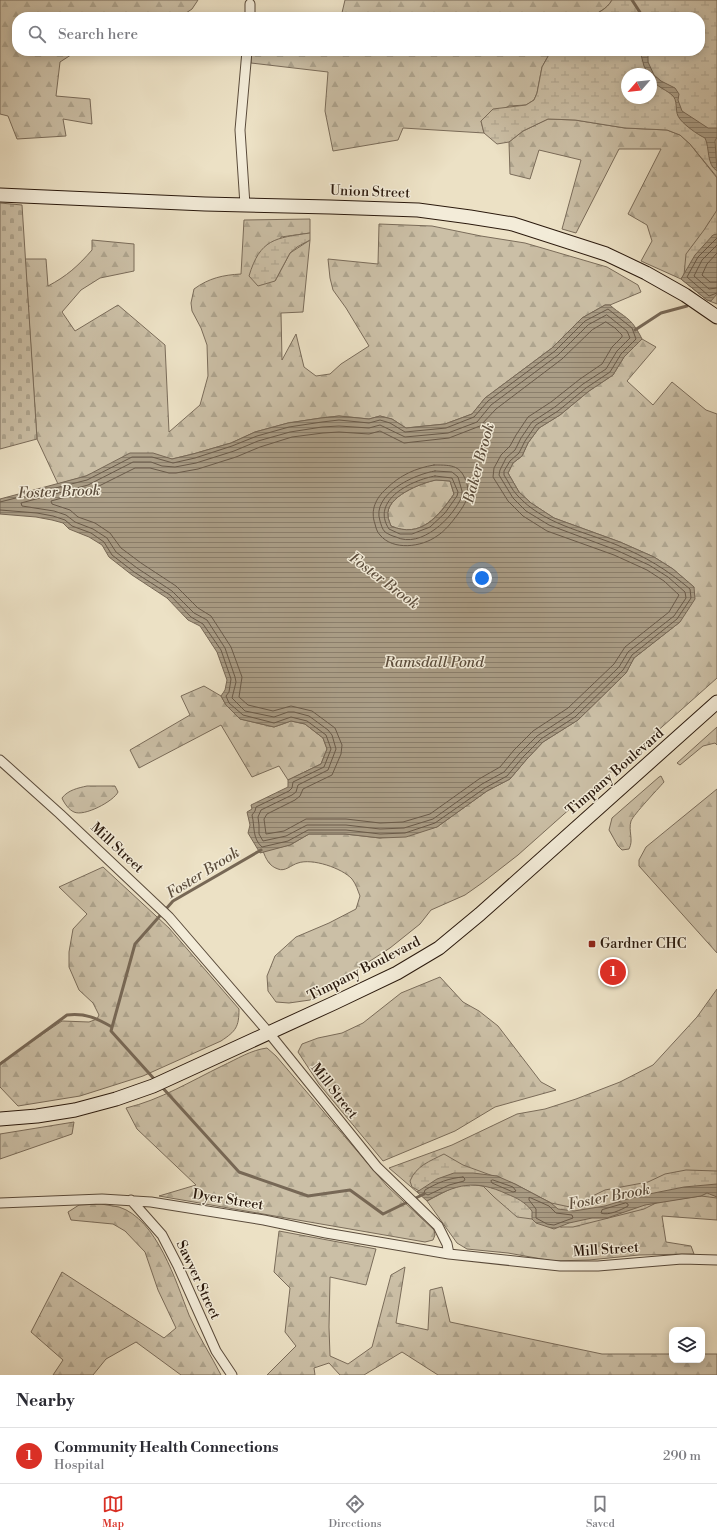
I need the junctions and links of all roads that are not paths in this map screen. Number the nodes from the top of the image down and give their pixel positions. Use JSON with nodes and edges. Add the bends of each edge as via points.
{"nodes":[{"id":1,"x":250,"y":4,"type":"dead end"},
{"id":2,"x":250,"y":12,"type":"edge"},
{"id":3,"x":247,"y":56,"type":"edge"},
{"id":4,"x":0,"y":195,"type":"edge"},
{"id":5,"x":245,"y":205,"type":"junction"},
{"id":6,"x":717,"y":317,"type":"edge"},
{"id":7,"x":717,"y":702,"type":"edge"},
{"id":8,"x":0,"y":760,"type":"edge"},
{"id":9,"x":269,"y":1033,"type":"junction"},
{"id":10,"x":0,"y":1119,"type":"edge"},
{"id":11,"x":132,"y":1200,"type":"junction"},
{"id":12,"x":0,"y":1203,"type":"edge"},
{"id":13,"x":449,"y":1254,"type":"junction"},
{"id":14,"x":717,"y":1260,"type":"edge"},
{"id":15,"x":232,"y":1375,"type":"edge"}],
"edges":[{"from":1,"to":2,"type":"street"},
{"from":3,"to":5,"type":"street","via":[[240,130]]},
{"from":4,"to":5,"type":"main road","name":"Union Street"},
{"from":5,"to":6,"type":"main road","name":"Union Street","via":[[418,210],[513,224],[606,254],[685,295]]},
{"from":7,"to":9,"type":"main road","name":"Timpany Boulevard","via":[[439,948],[397,972]]},
{"from":8,"to":9,"type":"street","name":"Mill Street","via":[[169,917]]},
{"from":9,"to":10,"type":"main road","name":"Timpany Boulevard","via":[[116,1099],[75,1110]]},
{"from":9,"to":13,"type":"street","name":"Mill Street","via":[[377,1167],[438,1226]]},
{"from":11,"to":12,"type":"street","name":"Dyer Street","via":[[102,1198]]},
{"from":11,"to":13,"type":"street","name":"Dyer Street","via":[[264,1220]]},
{"from":11,"to":15,"type":"street","name":"Sawyer Street","via":[[162,1235],[210,1339]]},
{"from":13,"to":14,"type":"street","name":"Mill Street","via":[[560,1266],[598,1266],[682,1259]]}]}
